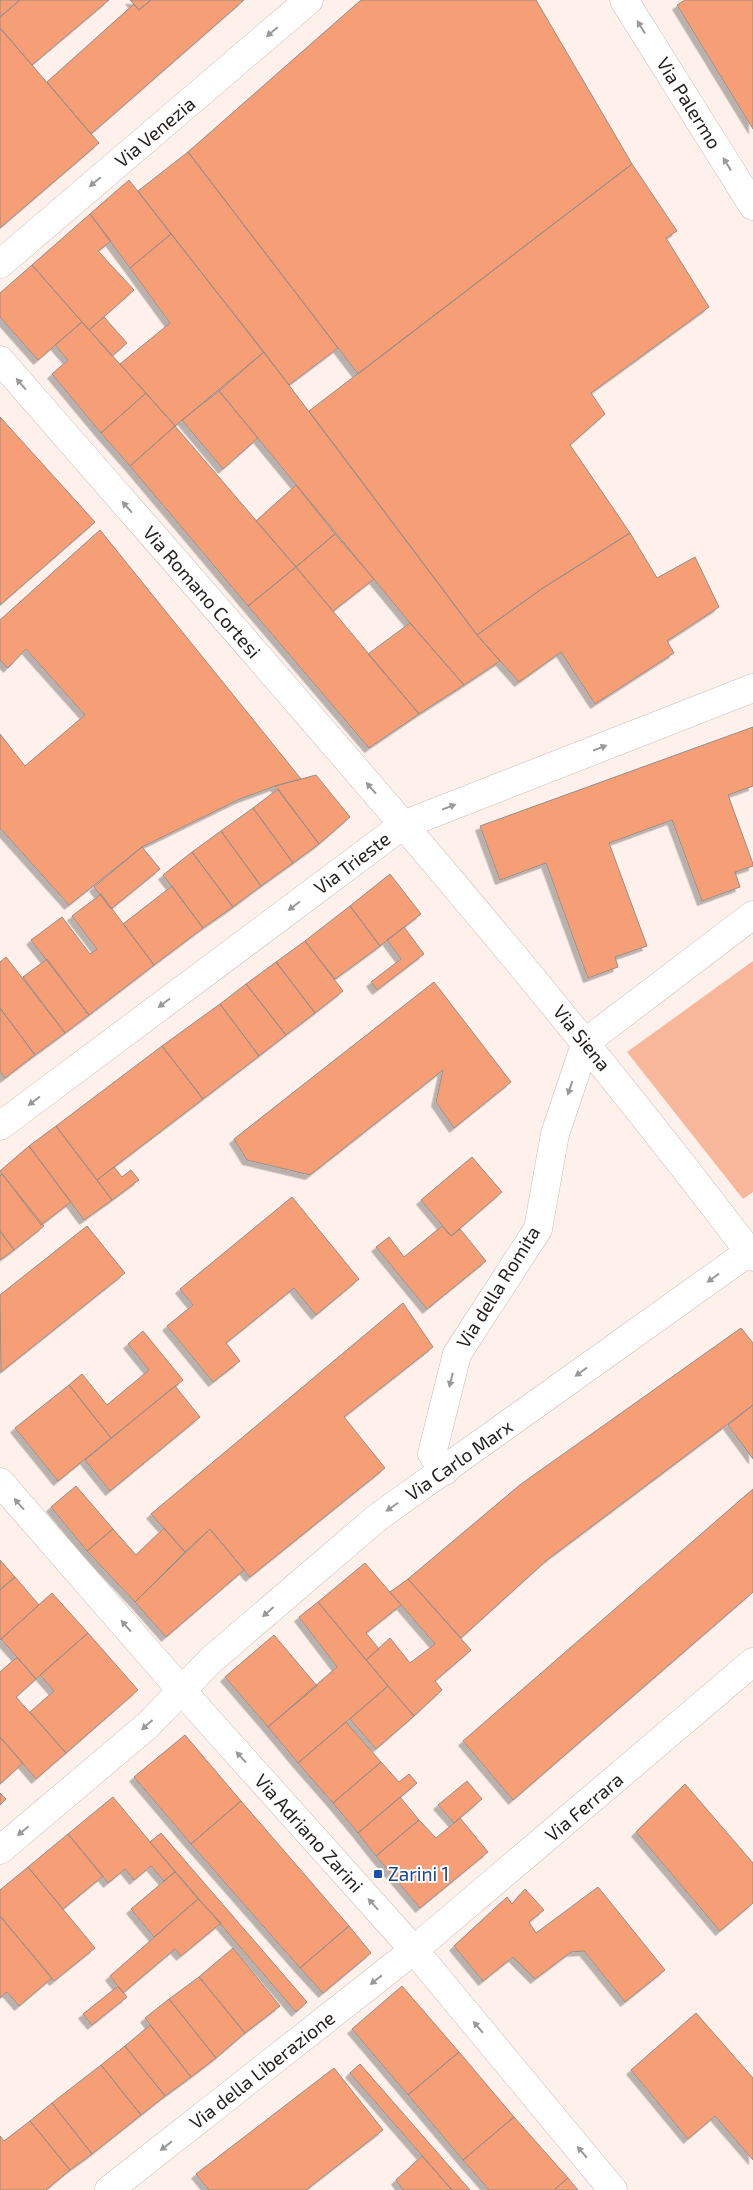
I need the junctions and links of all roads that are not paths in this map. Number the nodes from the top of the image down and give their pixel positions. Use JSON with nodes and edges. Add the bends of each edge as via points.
{"nodes":[{"id":1,"x":309,"y":0,"type":"edge"},
{"id":2,"x":624,"y":0,"type":"edge"},
{"id":3,"x":753,"y":206,"type":"edge"},
{"id":4,"x":0,"y":264,"type":"edge"},
{"id":5,"x":0,"y":360,"type":"edge"},
{"id":6,"x":753,"y":688,"type":"edge"},
{"id":7,"x":403,"y":825,"type":"junction"},
{"id":8,"x":753,"y":915,"type":"edge"},
{"id":9,"x":586,"y":1042,"type":"junction"},
{"id":10,"x":0,"y":1126,"type":"edge"},
{"id":11,"x":752,"y":1253,"type":"edge"},
{"id":12,"x":445,"y":1471,"type":"junction"},
{"id":13,"x":0,"y":1482,"type":"edge"},
{"id":14,"x":753,"y":1662,"type":"edge"},
{"id":15,"x":182,"y":1692,"type":"junction"},
{"id":16,"x":0,"y":1850,"type":"edge"},
{"id":17,"x":414,"y":1950,"type":"junction"},
{"id":18,"x":109,"y":2190,"type":"edge"},
{"id":19,"x":613,"y":2190,"type":"edge"}],
"edges":[{"from":1,"to":4,"type":"street","name":"Via Venezia","one_way":true},
{"from":3,"to":2,"type":"street","name":"Via Palermo","one_way":true},
{"from":7,"to":5,"type":"street","name":"Via Romano Cortesi","one_way":true},
{"from":7,"to":6,"type":"street","name":"Via Trieste","one_way":true},
{"from":7,"to":9,"type":"street","name":"Via Siena"},
{"from":7,"to":10,"type":"street","name":"Via Trieste","one_way":true},
{"from":8,"to":9,"type":"street"},
{"from":9,"to":11,"type":"street","name":"Via Siena"},
{"from":9,"to":12,"type":"street","name":"Via della Romita","one_way":true,"via":[[555,1134],[538,1229],[457,1354],[432,1454]]},
{"from":11,"to":12,"type":"street","name":"Via Carlo Marx","one_way":true},
{"from":12,"to":15,"type":"street","name":"Via Carlo Marx","one_way":true,"via":[[378,1517],[211,1660]]},
{"from":15,"to":13,"type":"street","name":"Via Adriano Zarini","one_way":true},
{"from":14,"to":17,"type":"street","name":"Via Ferrara"},
{"from":15,"to":16,"type":"street","name":"Via Carlo Marx","one_way":true,"via":[[148,1725]]},
{"from":17,"to":15,"type":"street","name":"Via Adriano Zarini","one_way":true},
{"from":17,"to":18,"type":"street","name":"Via della Liberazione","one_way":true},
{"from":19,"to":17,"type":"street","name":"Via Adriano Zarini","one_way":true}]}
